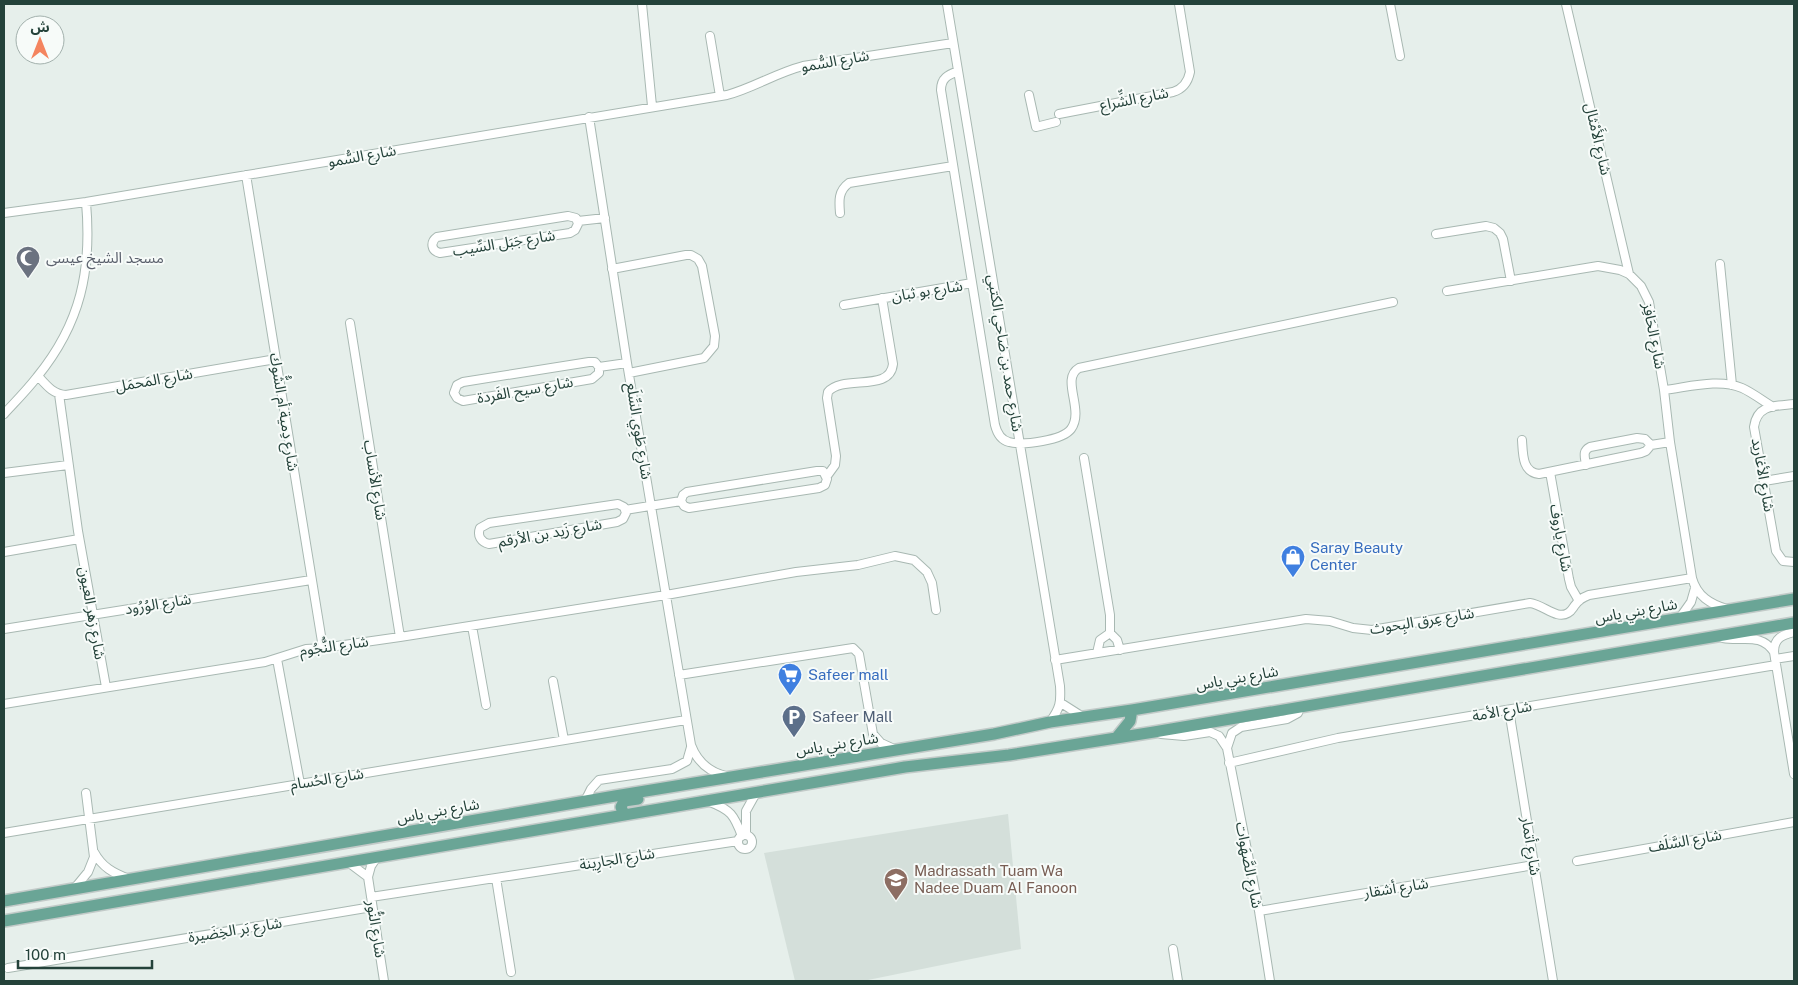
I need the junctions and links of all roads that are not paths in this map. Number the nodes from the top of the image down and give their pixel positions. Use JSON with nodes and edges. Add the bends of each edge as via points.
{"nodes":[{"id":1,"x":642,"y":4,"type":"edge"},
{"id":2,"x":946,"y":4,"type":"edge"},
{"id":3,"x":1179,"y":4,"type":"edge"},
{"id":4,"x":1390,"y":4,"type":"edge"},
{"id":5,"x":1566,"y":4,"type":"edge"},
{"id":6,"x":710,"y":36,"type":"dead end"},
{"id":7,"x":953,"y":43,"type":"junction"},
{"id":8,"x":1400,"y":56,"type":"dead end"},
{"id":9,"x":958,"y":71,"type":"junction"},
{"id":10,"x":1028,"y":95,"type":"dead end"},
{"id":11,"x":720,"y":96,"type":"junction"},
{"id":12,"x":652,"y":106,"type":"junction"},
{"id":13,"x":589,"y":117,"type":"junction"},
{"id":14,"x":953,"y":166,"type":"junction"},
{"id":15,"x":246,"y":176,"type":"junction"},
{"id":16,"x":86,"y":202,"type":"junction"},
{"id":17,"x":4,"y":213,"type":"edge"},
{"id":18,"x":840,"y":213,"type":"dead end"},
{"id":19,"x":605,"y":218,"type":"junction"},
{"id":20,"x":578,"y":221,"type":"junction"},
{"id":21,"x":1436,"y":234,"type":"dead end"},
{"id":22,"x":1720,"y":264,"type":"dead end"},
{"id":23,"x":612,"y":269,"type":"junction"},
{"id":24,"x":1630,"y":274,"type":"junction"},
{"id":25,"x":1511,"y":280,"type":"junction"},
{"id":26,"x":972,"y":284,"type":"junction"},
{"id":27,"x":1447,"y":291,"type":"dead end"},
{"id":28,"x":882,"y":298,"type":"junction"},
{"id":29,"x":1393,"y":302,"type":"dead end"},
{"id":30,"x":844,"y":305,"type":"dead end"},
{"id":31,"x":350,"y":323,"type":"dead end"},
{"id":32,"x":276,"y":359,"type":"junction"},
{"id":33,"x":627,"y":363,"type":"junction"},
{"id":34,"x":600,"y":367,"type":"junction"},
{"id":35,"x":629,"y":373,"type":"junction"},
{"id":36,"x":38,"y":376,"type":"junction"},
{"id":37,"x":1732,"y":385,"type":"junction"},
{"id":38,"x":1664,"y":390,"type":"junction"},
{"id":39,"x":59,"y":394,"type":"junction"},
{"id":40,"x":1794,"y":404,"type":"edge"},
{"id":41,"x":1773,"y":407,"type":"junction"},
{"id":42,"x":5,"y":412,"type":"edge"},
{"id":43,"x":1522,"y":440,"type":"dead end"},
{"id":44,"x":1670,"y":442,"type":"junction"},
{"id":45,"x":1020,"y":443,"type":"junction"},
{"id":46,"x":1651,"y":445,"type":"junction"},
{"id":47,"x":1084,"y":458,"type":"dead end"},
{"id":48,"x":68,"y":465,"type":"junction"},
{"id":49,"x":1586,"y":465,"type":"junction"},
{"id":50,"x":1550,"y":472,"type":"junction"},
{"id":51,"x":4,"y":473,"type":"edge"},
{"id":52,"x":827,"y":476,"type":"junction"},
{"id":53,"x":1794,"y":476,"type":"edge"},
{"id":54,"x":1764,"y":481,"type":"junction"},
{"id":55,"x":681,"y":501,"type":"junction"},
{"id":56,"x":651,"y":506,"type":"junction"},
{"id":57,"x":625,"y":510,"type":"junction"},
{"id":58,"x":79,"y":539,"type":"junction"},
{"id":59,"x":4,"y":552,"type":"edge"},
{"id":60,"x":1794,"y":562,"type":"edge"},
{"id":61,"x":1692,"y":578,"type":"junction"},
{"id":62,"x":311,"y":580,"type":"junction"},
{"id":63,"x":1695,"y":588,"type":"junction"},
{"id":64,"x":666,"y":595,"type":"junction"},
{"id":65,"x":1794,"y":599,"type":"edge"},
{"id":66,"x":1578,"y":601,"type":"junction"},
{"id":67,"x":936,"y":610,"type":"dead end"},
{"id":68,"x":1732,"y":610,"type":"junction"},
{"id":69,"x":93,"y":614,"type":"junction"},
{"id":70,"x":1679,"y":619,"type":"junction"},
{"id":71,"x":1794,"y":623,"type":"edge"},
{"id":72,"x":472,"y":626,"type":"junction"},
{"id":73,"x":4,"y":628,"type":"edge"},
{"id":74,"x":1794,"y":632,"type":"edge"},
{"id":75,"x":1110,"y":633,"type":"junction"},
{"id":76,"x":1717,"y":636,"type":"junction"},
{"id":77,"x":400,"y":637,"type":"junction"},
{"id":78,"x":323,"y":648,"type":"junction"},
{"id":79,"x":1120,"y":650,"type":"junction"},
{"id":80,"x":1098,"y":653,"type":"junction"},
{"id":81,"x":1794,"y":656,"type":"edge"},
{"id":82,"x":277,"y":659,"type":"junction"},
{"id":83,"x":1775,"y":659,"type":"junction"},
{"id":84,"x":1055,"y":660,"type":"junction"},
{"id":85,"x":679,"y":675,"type":"junction"},
{"id":86,"x":553,"y":681,"type":"dead end"},
{"id":87,"x":106,"y":687,"type":"junction"},
{"id":88,"x":1061,"y":703,"type":"junction"},
{"id":89,"x":4,"y":704,"type":"edge"},
{"id":90,"x":486,"y":705,"type":"dead end"},
{"id":91,"x":1300,"y":707,"type":"junction"},
{"id":92,"x":1132,"y":710,"type":"junction"},
{"id":93,"x":1509,"y":710,"type":"junction"},
{"id":94,"x":1083,"y":717,"type":"junction"},
{"id":95,"x":686,"y":720,"type":"junction"},
{"id":96,"x":1050,"y":722,"type":"junction"},
{"id":97,"x":1154,"y":732,"type":"junction"},
{"id":98,"x":1117,"y":737,"type":"junction"},
{"id":99,"x":564,"y":740,"type":"junction"},
{"id":100,"x":691,"y":744,"type":"junction"},
{"id":101,"x":1227,"y":748,"type":"junction"},
{"id":102,"x":896,"y":750,"type":"junction"},
{"id":103,"x":1229,"y":763,"type":"junction"},
{"id":104,"x":1794,"y":774,"type":"edge"},
{"id":105,"x":732,"y":776,"type":"junction"},
{"id":106,"x":300,"y":784,"type":"junction"},
{"id":107,"x":666,"y":787,"type":"junction"},
{"id":108,"x":86,"y":793,"type":"dead end"},
{"id":109,"x":756,"y":793,"type":"junction"},
{"id":110,"x":585,"y":801,"type":"junction"},
{"id":111,"x":708,"y":801,"type":"junction"},
{"id":112,"x":624,"y":815,"type":"junction"},
{"id":113,"x":89,"y":819,"type":"junction"},
{"id":114,"x":1794,"y":822,"type":"edge"},
{"id":115,"x":4,"y":833,"type":"edge"},
{"id":116,"x":742,"y":837,"type":"junction"},
{"id":117,"x":94,"y":852,"type":"junction"},
{"id":118,"x":377,"y":856,"type":"junction"},
{"id":119,"x":347,"y":861,"type":"junction"},
{"id":120,"x":1577,"y":861,"type":"dead end"},
{"id":121,"x":1534,"y":864,"type":"junction"},
{"id":122,"x":368,"y":877,"type":"junction"},
{"id":123,"x":496,"y":878,"type":"junction"},
{"id":124,"x":129,"y":879,"type":"junction"},
{"id":125,"x":74,"y":889,"type":"junction"},
{"id":126,"x":371,"y":897,"type":"junction"},
{"id":127,"x":4,"y":901,"type":"edge"},
{"id":128,"x":372,"y":907,"type":"junction"},
{"id":129,"x":1258,"y":910,"type":"junction"},
{"id":130,"x":4,"y":921,"type":"edge"},
{"id":131,"x":1173,"y":949,"type":"dead end"},
{"id":132,"x":8,"y":968,"type":"dead end"},
{"id":133,"x":511,"y":972,"type":"dead end"},
{"id":134,"x":384,"y":981,"type":"edge"},
{"id":135,"x":1178,"y":981,"type":"edge"},
{"id":136,"x":1270,"y":981,"type":"edge"},
{"id":137,"x":1553,"y":981,"type":"edge"}],
"edges":[{"from":1,"to":12,"type":"street"},
{"from":2,"to":7,"type":"street","name":"شارع حمد بن ضاحي الكتبي"},
{"from":3,"to":10,"type":"street","name":"شارع الشِّراع","via":[[1190,72],[1181,88],[1036,126]]},
{"from":4,"to":8,"type":"street"},
{"from":5,"to":24,"type":"street","name":"شارع الأَمْثال"},
{"from":6,"to":11,"type":"street"},
{"from":7,"to":9,"type":"street","name":"شارع حمد بن ضاحي الكتبي"},
{"from":7,"to":11,"type":"street","name":"شارع السُّمو","via":[[802,66]]},
{"from":9,"to":14,"type":"street","via":[[946,76],[941,86]]},
{"from":9,"to":45,"type":"street","name":"شارع حمد بن ضاحي الكتبي"},
{"from":11,"to":12,"type":"street","name":"شارع السُّمو"},
{"from":12,"to":13,"type":"street","name":"شارع السُّمو"},
{"from":13,"to":15,"type":"street","name":"شارع السُّمو"},
{"from":13,"to":19,"type":"street","name":"شارع طَوِي السِّلَع"},
{"from":14,"to":18,"type":"street","via":[[849,183],[840,195]]},
{"from":14,"to":26,"type":"street"},
{"from":15,"to":16,"type":"street","name":"شارع السُّمو"},
{"from":15,"to":32,"type":"street","name":"شارع دِمية أم الشُّوك"},
{"from":16,"to":17,"type":"street","name":"شارع السُّمو"},
{"from":16,"to":36,"type":"street","via":[[88,257],[78,308],[63,340]]},
{"from":19,"to":20,"type":"street","name":"شارع جَبَل السِّيب"},
{"from":19,"to":23,"type":"street","name":"شارع طَوِي السِّلَع"},
{"from":20,"to":20,"type":"street","name":"شارع جَبَل السِّيب","via":[[574,216],[568,216],[440,236],[435,238],[432,246],[435,251],[443,253],[570,233],[577,228]]},
{"from":21,"to":25,"type":"street","via":[[1486,226],[1494,228],[1504,239]]},
{"from":22,"to":37,"type":"street"},
{"from":23,"to":33,"type":"street","name":"شارع طَوِي السِّلَع"},
{"from":23,"to":35,"type":"street","via":[[694,256],[702,266],[715,336],[711,351],[704,358]]},
{"from":24,"to":25,"type":"street","via":[[1598,266]]},
{"from":24,"to":38,"type":"street","name":"شارع الحَافِز","via":[[1649,302]]},
{"from":25,"to":27,"type":"street"},
{"from":26,"to":28,"type":"street","name":"شارع بو ثبان"},
{"from":26,"to":45,"type":"street","via":[[996,429],[1005,440]]},
{"from":28,"to":30,"type":"street","name":"شارع بو ثبان"},
{"from":28,"to":52,"type":"street","name":"شارع بو ثبان","via":[[892,370],[884,379],[833,387],[828,392],[836,456],[833,469]]},
{"from":29,"to":45,"type":"street","via":[[1079,368],[1071,379],[1077,414],[1072,428],[1057,438]]},
{"from":31,"to":77,"type":"street","name":"شارع الأنساب"},
{"from":32,"to":39,"type":"street","name":"شارع المَحمَل"},
{"from":32,"to":62,"type":"street","name":"شارع دِمية أم الشُّوك"},
{"from":33,"to":34,"type":"street","name":"شارع سيح الفَردة"},
{"from":33,"to":35,"type":"street","name":"شارع طَوِي السِّلَع"},
{"from":34,"to":34,"type":"street","name":"شارع سيح الفَردة","via":[[589,362],[462,382],[455,387],[454,393],[463,401],[592,379]]},
{"from":35,"to":56,"type":"street","name":"شارع طَوِي السِّلَع"},
{"from":36,"to":39,"type":"street"},
{"from":36,"to":42,"type":"street"},
{"from":37,"to":38,"type":"street"},
{"from":37,"to":41,"type":"street"},
{"from":38,"to":44,"type":"street","name":"شارع الحَافِز"},
{"from":39,"to":48,"type":"street","name":"شارع زهر العيون"},
{"from":40,"to":41,"type":"street","name":"شارع الأغاريد"},
{"from":41,"to":54,"type":"street","name":"شارع الأغاريد","via":[[1759,412],[1754,427]]},
{"from":43,"to":50,"type":"street","via":[[1524,461],[1529,470],[1534,473]]},
{"from":44,"to":46,"type":"street"},
{"from":44,"to":61,"type":"street","name":"شارع الحَافِز"},
{"from":45,"to":84,"type":"street","name":"شارع حمد بن ضاحي الكتبي"},
{"from":46,"to":49,"type":"street","via":[[1641,453]]},
{"from":46,"to":49,"type":"street","via":[[1637,438],[1590,447],[1584,454]]},
{"from":47,"to":75,"type":"street","via":[[1110,615]]},
{"from":48,"to":51,"type":"street"},
{"from":48,"to":58,"type":"street","name":"شارع زهر العيون"},
{"from":49,"to":50,"type":"street"},
{"from":50,"to":66,"type":"street","name":"شارع ياروف","via":[[1570,587]]},
{"from":52,"to":55,"type":"street","name":"شارع زَيد بن الأرقم","via":[[823,471],[817,471],[689,491],[684,493]]},
{"from":52,"to":55,"type":"street","name":"شارع زَيد بن الأرقم","via":[[819,488],[689,508]]},
{"from":53,"to":54,"type":"street"},
{"from":54,"to":60,"type":"street","name":"شارع الأغاريد","via":[[1776,551],[1783,561]]},
{"from":55,"to":56,"type":"street","name":"شارع زَيد بن الأرقم"},
{"from":56,"to":57,"type":"street","name":"شارع زَيد بن الأرقم"},
{"from":56,"to":64,"type":"street","name":"شارع طَوِي السِّلَع"},
{"from":57,"to":57,"type":"street","name":"شارع زَيد بن الأرقم","via":[[615,504],[488,523],[482,526],[479,535],[489,544],[617,522],[625,516]]},
{"from":58,"to":59,"type":"street"},
{"from":58,"to":69,"type":"street","name":"شارع زهر العيون"},
{"from":61,"to":63,"type":"street","name":"شارع الحَافِز"},
{"from":61,"to":66,"type":"street","name":"شارع عِرق البِحوث","via":[[1596,593]]},
{"from":62,"to":69,"type":"street","name":"شارع الوُرُود"},
{"from":62,"to":78,"type":"street","name":"شارع دِمية أم الشُّوك"},
{"from":63,"to":68,"type":"street","via":[[1711,602]]},
{"from":63,"to":70,"type":"street","via":[[1691,602]]},
{"from":64,"to":67,"type":"street","name":"شارع النُّجُوم","via":[[796,572],[858,565],[896,556],[914,560],[927,572]]},
{"from":64,"to":72,"type":"street","name":"شارع النُّجُوم"},
{"from":64,"to":85,"type":"street","name":"شارع طَوِي السِّلَع"},
{"from":65,"to":68,"type":"main road","name":"شارع بني ياس"},
{"from":66,"to":79,"type":"street","name":"شارع عِرق البِحوث","via":[[1569,613],[1563,615],[1530,603],[1372,630],[1306,619]]},
{"from":68,"to":70,"type":"main road","name":"شارع بني ياس"},
{"from":69,"to":73,"type":"street","name":"شارع الوُرُود"},
{"from":69,"to":87,"type":"street","name":"شارع زهر العيون"},
{"from":70,"to":92,"type":"main road","name":"شارع بني ياس"},
{"from":71,"to":76,"type":"main road"},
{"from":72,"to":77,"type":"street","name":"شارع النُّجُوم"},
{"from":72,"to":90,"type":"street"},
{"from":74,"to":83,"type":"street","via":[[1779,637],[1775,644]]},
{"from":75,"to":79,"type":"street"},
{"from":75,"to":80,"type":"street","via":[[1100,640]]},
{"from":76,"to":83,"type":"street","via":[[1759,639],[1768,644]]},
{"from":76,"to":91,"type":"main road"},
{"from":77,"to":78,"type":"street","name":"شارع النُّجُوم"},
{"from":78,"to":82,"type":"street","name":"شارع النُّجُوم","via":[[298,650]]},
{"from":79,"to":80,"type":"street","name":"شارع عِرق البِحوث"},
{"from":80,"to":84,"type":"street","name":"شارع عِرق البِحوث"},
{"from":81,"to":83,"type":"street","name":"شارع الأمة"},
{"from":82,"to":87,"type":"street","name":"شارع النُّجُوم"},
{"from":82,"to":106,"type":"street"},
{"from":83,"to":93,"type":"street","name":"شارع الأمة"},
{"from":83,"to":104,"type":"street"},
{"from":84,"to":88,"type":"street","name":"شارع حمد بن ضاحي الكتبي"},
{"from":85,"to":95,"type":"street","name":"شارع طَوِي السِّلَع"},
{"from":85,"to":102,"type":"street","via":[[853,648],[859,654],[873,734],[881,743]]},
{"from":86,"to":99,"type":"street"},
{"from":87,"to":89,"type":"street","name":"شارع النُّجُوم"},
{"from":88,"to":94,"type":"street"},
{"from":88,"to":96,"type":"street"},
{"from":91,"to":97,"type":"main road"},
{"from":91,"to":101,"type":"street","via":[[1298,713],[1287,719],[1240,726],[1232,733]]},
{"from":92,"to":94,"type":"main road","name":"شارع بني ياس"},
{"from":92,"to":98,"type":"main road","via":[[1130,721]]},
{"from":93,"to":103,"type":"street","name":"شارع الأمة","via":[[1338,738]]},
{"from":93,"to":121,"type":"street","name":"شارع أتمار"},
{"from":94,"to":96,"type":"main road","name":"شارع بني ياس"},
{"from":95,"to":99,"type":"street","name":"شارع الحُسام"},
{"from":95,"to":100,"type":"street","name":"شارع طَوِي السِّلَع"},
{"from":96,"to":102,"type":"main road","name":"شارع بني ياس"},
{"from":97,"to":98,"type":"main road"},
{"from":97,"to":101,"type":"street","via":[[1174,736],[1210,732],[1219,736]]},
{"from":98,"to":109,"type":"main road"},
{"from":99,"to":106,"type":"street","name":"شارع الحُسام"},
{"from":100,"to":105,"type":"street","name":"شارع طَوِي السِّلَع","via":[[703,764],[717,773]]},
{"from":100,"to":110,"type":"street","via":[[687,761],[680,766],[599,780]]},
{"from":101,"to":103,"type":"street","name":"شارع الصَّهَوات"},
{"from":102,"to":105,"type":"main road","name":"شارع بني ياس"},
{"from":103,"to":129,"type":"street","name":"شارع الصَّهَوات"},
{"from":105,"to":107,"type":"main road","name":"شارع بني ياس"},
{"from":106,"to":113,"type":"street","name":"شارع الحُسام"},
{"from":107,"to":110,"type":"main road","name":"شارع بني ياس"},
{"from":107,"to":112,"type":"main road","via":[[657,795],[624,802],[621,807]]},
{"from":108,"to":113,"type":"street"},
{"from":109,"to":111,"type":"main road"},
{"from":109,"to":116,"type":"street","via":[[746,811]]},
{"from":110,"to":124,"type":"main road","name":"شارع بني ياس"},
{"from":111,"to":112,"type":"main road"},
{"from":111,"to":116,"type":"street","via":[[733,815]]},
{"from":112,"to":118,"type":"main road"},
{"from":113,"to":115,"type":"street","name":"شارع الحُسام"},
{"from":113,"to":117,"type":"street"},
{"from":114,"to":120,"type":"street","name":"شارع السَّلَف"},
{"from":116,"to":123,"type":"street","name":"شارع الجارِينة"},
{"from":117,"to":124,"type":"street","via":[[108,870]]},
{"from":117,"to":125,"type":"street","via":[[88,872]]},
{"from":118,"to":119,"type":"main road"},
{"from":118,"to":122,"type":"street"},
{"from":119,"to":122,"type":"street"},
{"from":119,"to":130,"type":"main road"},
{"from":121,"to":129,"type":"street","name":"شارع أشقار"},
{"from":121,"to":137,"type":"street","name":"شارع أتمار"},
{"from":122,"to":126,"type":"street","name":"شارع النُّور"},
{"from":123,"to":126,"type":"street","name":"شارع الجارِينة"},
{"from":123,"to":133,"type":"street"},
{"from":124,"to":125,"type":"main road","name":"شارع بني ياس"},
{"from":125,"to":127,"type":"main road","name":"شارع بني ياس"},
{"from":126,"to":128,"type":"street","name":"شارع النُّور"},
{"from":128,"to":132,"type":"street","name":"شارع بَر الخِضَيرة"},
{"from":128,"to":134,"type":"street","name":"شارع النُّور"},
{"from":129,"to":136,"type":"street","name":"شارع الصَّهَوات"},
{"from":131,"to":135,"type":"street"}]}
